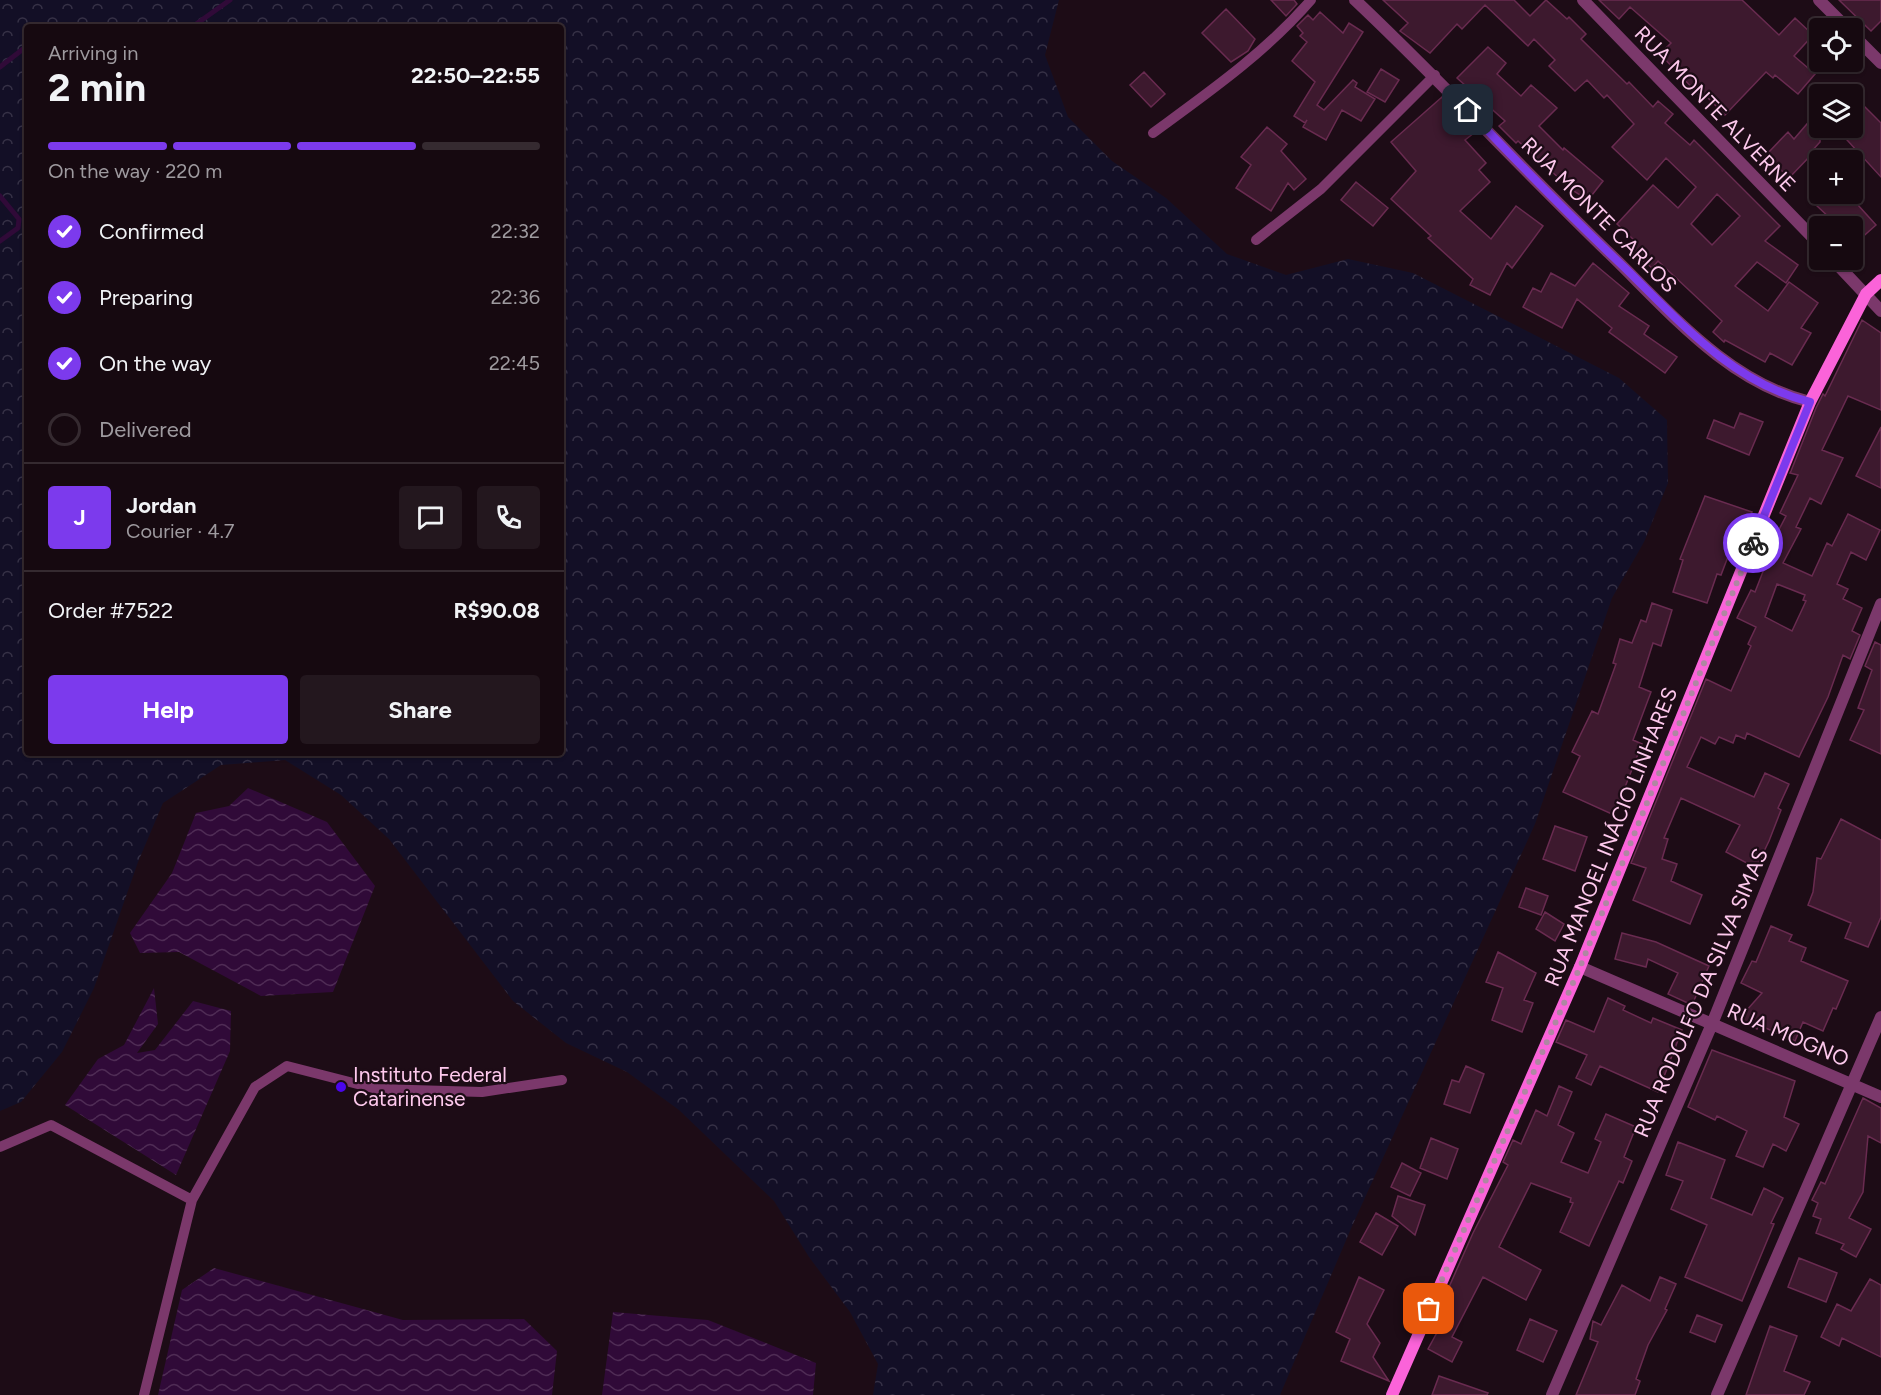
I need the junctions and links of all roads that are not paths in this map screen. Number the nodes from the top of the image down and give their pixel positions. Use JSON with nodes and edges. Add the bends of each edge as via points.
{"nodes":[{"id":1,"x":1311,"y":0,"type":"edge"},
{"id":2,"x":1355,"y":0,"type":"edge"},
{"id":3,"x":1582,"y":0,"type":"edge"},
{"id":4,"x":1819,"y":0,"type":"edge"},
{"id":5,"x":1837,"y":18,"type":"edge"},
{"id":6,"x":1863,"y":45,"type":"edge"},
{"id":7,"x":1881,"y":63,"type":"edge"},
{"id":8,"x":1435,"y":75,"type":"junction"},
{"id":9,"x":1153,"y":133,"type":"dead end"},
{"id":10,"x":1809,"y":234,"type":"edge"},
{"id":11,"x":1256,"y":240,"type":"dead end"},
{"id":12,"x":1843,"y":270,"type":"edge"},
{"id":13,"x":1881,"y":280,"type":"edge"},
{"id":14,"x":1866,"y":294,"type":"junction"},
{"id":15,"x":1881,"y":311,"type":"edge"},
{"id":16,"x":1810,"y":402,"type":"junction"},
{"id":17,"x":1881,"y":604,"type":"edge"},
{"id":18,"x":1580,"y":967,"type":"junction"},
{"id":19,"x":1881,"y":1017,"type":"edge"},
{"id":20,"x":1712,"y":1024,"type":"junction"},
{"id":21,"x":562,"y":1080,"type":"dead end"},
{"id":22,"x":1852,"y":1084,"type":"junction"},
{"id":23,"x":1881,"y":1097,"type":"edge"},
{"id":24,"x":0,"y":1147,"type":"edge"},
{"id":25,"x":192,"y":1200,"type":"junction"},
{"id":26,"x":144,"y":1395,"type":"edge"},
{"id":27,"x":1392,"y":1395,"type":"edge"},
{"id":28,"x":1552,"y":1395,"type":"edge"},
{"id":29,"x":1717,"y":1395,"type":"edge"}],
"edges":[{"from":1,"to":9,"type":"lane","via":[[1273,40]]},
{"from":2,"to":8,"type":"street","name":"RUA MONTE CARLOS"},
{"from":3,"to":10,"type":"street","name":"RUA MONTE ALVERNE"},
{"from":4,"to":5,"type":"street"},
{"from":6,"to":7,"type":"street"},
{"from":8,"to":11,"type":"lane","via":[[1321,189]]},
{"from":8,"to":16,"type":"street","name":"RUA MONTE CARLOS","via":[[1550,196],[1722,361],[1776,392]]},
{"from":12,"to":14,"type":"street"},
{"from":13,"to":14,"type":"main road","name":"RUA MANOEL INÁCIO LINHARES"},
{"from":14,"to":15,"type":"street"},
{"from":14,"to":16,"type":"main road","name":"RUA MANOEL INÁCIO LINHARES"},
{"from":16,"to":18,"type":"main road","name":"RUA MANOEL INÁCIO LINHARES"},
{"from":17,"to":20,"type":"street","name":"RUA RODOLFO DA SILVA SIMAS"},
{"from":18,"to":20,"type":"street","name":"RUA MOGNO"},
{"from":18,"to":27,"type":"main road","name":"RUA MANOEL INÁCIO LINHARES"},
{"from":19,"to":22,"type":"street"},
{"from":20,"to":22,"type":"street","name":"RUA MOGNO"},
{"from":20,"to":28,"type":"street","name":"RUA RODOLFO DA SILVA SIMAS"},
{"from":21,"to":25,"type":"lane","via":[[482,1092],[377,1089],[287,1066],[255,1087]]},
{"from":22,"to":23,"type":"street","name":"RUA MOGNO"},
{"from":22,"to":29,"type":"street"},
{"from":24,"to":25,"type":"lane","via":[[51,1125]]},
{"from":25,"to":26,"type":"lane"}]}
